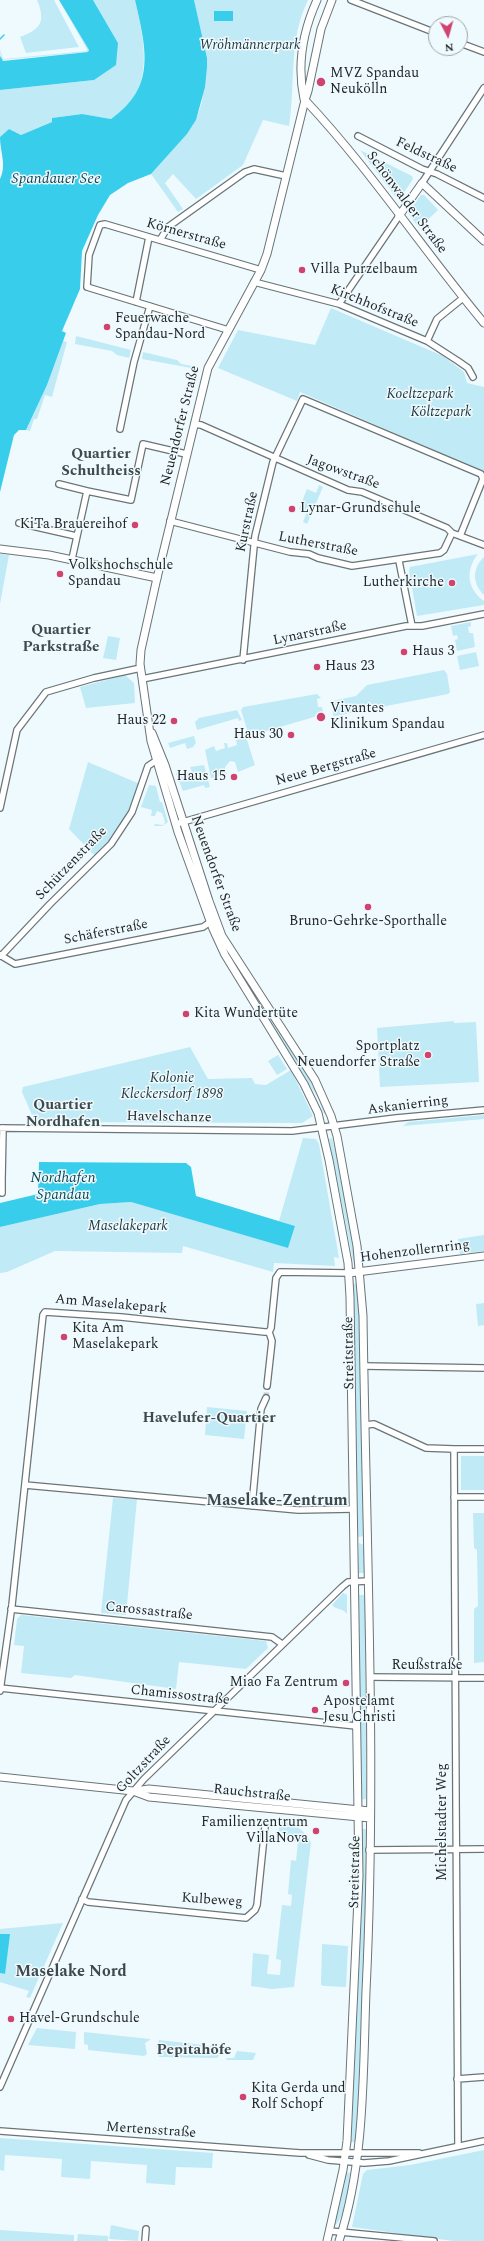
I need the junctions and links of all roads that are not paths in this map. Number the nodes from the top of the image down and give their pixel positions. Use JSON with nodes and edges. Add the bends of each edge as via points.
{"nodes":[{"id":1,"x":317,"y":0,"type":"edge"},
{"id":2,"x":332,"y":0,"type":"edge"},
{"id":3,"x":351,"y":0,"type":"edge"},
{"id":4,"x":428,"y":30,"type":"edge"},
{"id":5,"x":468,"y":46,"type":"edge"},
{"id":6,"x":484,"y":52,"type":"edge"},
{"id":7,"x":301,"y":72,"type":"junction"},
{"id":8,"x":312,"y":73,"type":"junction"},
{"id":9,"x":484,"y":88,"type":"edge"},
{"id":10,"x":304,"y":100,"type":"junction"},
{"id":11,"x":358,"y":136,"type":"dead end"},
{"id":12,"x":428,"y":172,"type":"junction"},
{"id":13,"x":286,"y":176,"type":"junction"},
{"id":14,"x":422,"y":183,"type":"junction"},
{"id":15,"x":484,"y":198,"type":"edge"},
{"id":16,"x":399,"y":216,"type":"junction"},
{"id":17,"x":149,"y":237,"type":"junction"},
{"id":18,"x":160,"y":240,"type":"junction"},
{"id":19,"x":484,"y":241,"type":"edge"},
{"id":20,"x":261,"y":270,"type":"junction"},
{"id":21,"x":254,"y":282,"type":"junction"},
{"id":22,"x":463,"y":298,"type":"junction"},
{"id":23,"x":136,"y":302,"type":"junction"},
{"id":24,"x":339,"y":304,"type":"junction"},
{"id":25,"x":150,"y":306,"type":"junction"},
{"id":26,"x":484,"y":323,"type":"edge"},
{"id":27,"x":228,"y":330,"type":"junction"},
{"id":28,"x":427,"y":341,"type":"junction"},
{"id":29,"x":473,"y":377,"type":"dead end"},
{"id":30,"x":194,"y":424,"type":"junction"},
{"id":31,"x":120,"y":429,"type":"dead end"},
{"id":32,"x":186,"y":454,"type":"junction"},
{"id":33,"x":275,"y":458,"type":"junction"},
{"id":34,"x":59,"y":484,"type":"dead end"},
{"id":35,"x":87,"y":490,"type":"junction"},
{"id":36,"x":170,"y":521,"type":"junction"},
{"id":37,"x":19,"y":523,"type":"dead end"},
{"id":38,"x":452,"y":533,"type":"junction"},
{"id":39,"x":76,"y":536,"type":"junction"},
{"id":40,"x":460,"y":536,"type":"junction"},
{"id":41,"x":254,"y":542,"type":"junction"},
{"id":42,"x":484,"y":544,"type":"edge"},
{"id":43,"x":0,"y":549,"type":"edge"},
{"id":44,"x":72,"y":559,"type":"junction"},
{"id":45,"x":399,"y":561,"type":"junction"},
{"id":46,"x":157,"y":578,"type":"junction"},
{"id":47,"x":484,"y":614,"type":"edge"},
{"id":48,"x":412,"y":626,"type":"junction"},
{"id":49,"x":243,"y":660,"type":"junction"},
{"id":50,"x":141,"y":668,"type":"junction"},
{"id":51,"x":142,"y":679,"type":"junction"},
{"id":52,"x":484,"y":735,"type":"edge"},
{"id":53,"x":159,"y":759,"type":"junction"},
{"id":54,"x":0,"y":808,"type":"edge"},
{"id":55,"x":179,"y":823,"type":"junction"},
{"id":56,"x":213,"y":921,"type":"junction"},
{"id":57,"x":1,"y":956,"type":"edge"},
{"id":58,"x":484,"y":1110,"type":"edge"},
{"id":59,"x":335,"y":1126,"type":"junction"},
{"id":60,"x":2,"y":1128,"type":"edge"},
{"id":61,"x":322,"y":1128,"type":"junction"},
{"id":62,"x":1,"y":1180,"type":"edge"},
{"id":63,"x":2,"y":1193,"type":"dead end"},
{"id":64,"x":484,"y":1256,"type":"edge"},
{"id":65,"x":349,"y":1272,"type":"junction"},
{"id":66,"x":360,"y":1272,"type":"junction"},
{"id":67,"x":270,"y":1332,"type":"junction"},
{"id":68,"x":364,"y":1366,"type":"junction"},
{"id":69,"x":484,"y":1368,"type":"edge"},
{"id":70,"x":268,"y":1386,"type":"tunnel mouth"},
{"id":71,"x":266,"y":1398,"type":"tunnel mouth"},
{"id":72,"x":365,"y":1424,"type":"junction"},
{"id":73,"x":454,"y":1449,"type":"junction"},
{"id":74,"x":484,"y":1449,"type":"edge"},
{"id":75,"x":25,"y":1485,"type":"junction"},
{"id":76,"x":454,"y":1497,"type":"junction"},
{"id":77,"x":484,"y":1497,"type":"edge"},
{"id":78,"x":252,"y":1506,"type":"junction"},
{"id":79,"x":353,"y":1509,"type":"junction"},
{"id":80,"x":355,"y":1581,"type":"junction"},
{"id":81,"x":368,"y":1581,"type":"junction"},
{"id":82,"x":11,"y":1609,"type":"junction"},
{"id":83,"x":282,"y":1644,"type":"junction"},
{"id":84,"x":370,"y":1677,"type":"junction"},
{"id":85,"x":455,"y":1678,"type":"junction"},
{"id":86,"x":484,"y":1678,"type":"edge"},
{"id":87,"x":0,"y":1688,"type":"edge"},
{"id":88,"x":0,"y":1691,"type":"edge"},
{"id":89,"x":213,"y":1712,"type":"junction"},
{"id":90,"x":356,"y":1726,"type":"junction"},
{"id":91,"x":0,"y":1777,"type":"edge"},
{"id":92,"x":133,"y":1791,"type":"junction"},
{"id":93,"x":358,"y":1815,"type":"junction"},
{"id":94,"x":370,"y":1815,"type":"junction"},
{"id":95,"x":265,"y":1827,"type":"dead end"},
{"id":96,"x":484,"y":1849,"type":"edge"},
{"id":97,"x":369,"y":1850,"type":"junction"},
{"id":98,"x":455,"y":1850,"type":"junction"},
{"id":99,"x":82,"y":1899,"type":"junction"},
{"id":100,"x":484,"y":2077,"type":"edge"},
{"id":101,"x":457,"y":2079,"type":"junction"},
{"id":102,"x":0,"y":2087,"type":"edge"},
{"id":103,"x":0,"y":2131,"type":"edge"},
{"id":104,"x":484,"y":2141,"type":"edge"},
{"id":105,"x":458,"y":2146,"type":"junction"},
{"id":106,"x":300,"y":2153,"type":"junction"},
{"id":107,"x":419,"y":2153,"type":"junction"},
{"id":108,"x":346,"y":2154,"type":"junction"},
{"id":109,"x":357,"y":2154,"type":"junction"},
{"id":110,"x":345,"y":2161,"type":"junction"},
{"id":111,"x":356,"y":2162,"type":"junction"},
{"id":112,"x":146,"y":2229,"type":"dead end"},
{"id":113,"x":330,"y":2231,"type":"junction"},
{"id":114,"x":342,"y":2233,"type":"junction"},
{"id":115,"x":145,"y":2241,"type":"edge"},
{"id":116,"x":327,"y":2241,"type":"edge"},
{"id":117,"x":339,"y":2241,"type":"edge"},
{"id":118,"x":434,"y":2241,"type":"edge"}],
"edges":[{"from":1,"to":7,"type":"main road","name":"Neuendorfer Straße","via":[[306,34]]},
{"from":2,"to":8,"type":"main road","name":"Neuendorfer Straße","via":[[322,25]]},
{"from":3,"to":4,"type":"street"},
{"from":5,"to":6,"type":"street"},
{"from":7,"to":8,"type":"main road"},
{"from":7,"to":10,"type":"main road","name":"Neuendorfer Straße"},
{"from":8,"to":10,"type":"main road","name":"Neuendorfer Straße"},
{"from":9,"to":12,"type":"street"},
{"from":10,"to":13,"type":"main road","name":"Neuendorfer Straße"},
{"from":10,"to":16,"type":"main road","name":"Schönwalder Straße","via":[[354,156]]},
{"from":11,"to":12,"type":"street","name":"Feldstraße"},
{"from":12,"to":14,"type":"street"},
{"from":12,"to":15,"type":"street","name":"Feldstraße"},
{"from":13,"to":18,"type":"street","via":[[254,169],[245,172],[168,227]]},
{"from":13,"to":20,"type":"main road","name":"Neuendorfer Straße"},
{"from":14,"to":16,"type":"main road"},
{"from":14,"to":19,"type":"main road"},
{"from":16,"to":22,"type":"main road","name":"Schönwalder Straße"},
{"from":16,"to":24,"type":"street"},
{"from":17,"to":18,"type":"street","name":"Körnerstraße"},
{"from":17,"to":23,"type":"street"},
{"from":17,"to":23,"type":"street","name":"Körnerstraße","via":[[105,224],[100,225],[89,255],[87,287]]},
{"from":18,"to":20,"type":"street","name":"Körnerstraße"},
{"from":20,"to":21,"type":"main road","name":"Neuendorfer Straße"},
{"from":21,"to":24,"type":"street","name":"Kirchhofstraße"},
{"from":21,"to":27,"type":"main road","name":"Neuendorfer Straße"},
{"from":22,"to":26,"type":"main road","name":"Schönwalder Straße"},
{"from":22,"to":28,"type":"street","via":[[437,319]]},
{"from":23,"to":25,"type":"street"},
{"from":24,"to":28,"type":"street","name":"Kirchhofstraße"},
{"from":25,"to":27,"type":"street"},
{"from":25,"to":31,"type":"street","via":[[134,362]]},
{"from":27,"to":30,"type":"main road","name":"Neuendorfer Straße","via":[[208,368]]},
{"from":28,"to":29,"type":"street","name":"Kirchhofstraße","via":[[458,360],[468,368]]},
{"from":30,"to":32,"type":"main road","name":"Neuendorfer Straße"},
{"from":30,"to":33,"type":"street","name":"Jagowstraße"},
{"from":32,"to":35,"type":"street","via":[[144,442],[131,500]]},
{"from":32,"to":36,"type":"main road","name":"Neuendorfer Straße"},
{"from":33,"to":38,"type":"street","name":"Jagowstraße","via":[[348,490],[362,492],[447,528]]},
{"from":33,"to":40,"type":"street","name":"Kurstraße","via":[[301,401],[306,399],[481,474],[483,479]]},
{"from":33,"to":41,"type":"street","name":"Kurstraße"},
{"from":34,"to":35,"type":"street"},
{"from":35,"to":39,"type":"street"},
{"from":36,"to":41,"type":"street","name":"Lutherstraße"},
{"from":36,"to":46,"type":"main road","name":"Neuendorfer Straße"},
{"from":37,"to":39,"type":"street"},
{"from":38,"to":40,"type":"street","name":"Jagowstraße"},
{"from":38,"to":45,"type":"street","name":"Lutherstraße","via":[[442,552]]},
{"from":39,"to":44,"type":"street"},
{"from":40,"to":42,"type":"street","name":"Jagowstraße"},
{"from":41,"to":45,"type":"street","name":"Lutherstraße","via":[[352,566]]},
{"from":41,"to":49,"type":"street","name":"Kurstraße"},
{"from":43,"to":44,"type":"main road"},
{"from":44,"to":46,"type":"main road"},
{"from":45,"to":48,"type":"street"},
{"from":46,"to":50,"type":"main road","name":"Neuendorfer Straße","via":[[141,650]]},
{"from":47,"to":48,"type":"street","name":"Lynarstraße"},
{"from":48,"to":49,"type":"street","name":"Lynarstraße"},
{"from":49,"to":51,"type":"street","name":"Lynarstraße"},
{"from":50,"to":51,"type":"main road","name":"Neuendorfer Straße"},
{"from":50,"to":54,"type":"street","via":[[46,692],[17,730]]},
{"from":51,"to":53,"type":"main road","name":"Neuendorfer Straße","via":[[151,741]]},
{"from":52,"to":55,"type":"street","name":"Neue Bergstraße"},
{"from":53,"to":55,"type":"main road","name":"Neuendorfer Straße"},
{"from":53,"to":57,"type":"street","name":"Schützenstraße","via":[[148,766],[132,812],[111,844]]},
{"from":55,"to":56,"type":"main road","name":"Neuendorfer Straße"},
{"from":56,"to":57,"type":"street","name":"Schäferstraße","via":[[203,927],[15,964]]},
{"from":56,"to":59,"type":"main road","name":"Neuendorfer Straße","via":[[315,1080]]},
{"from":56,"to":61,"type":"main road","name":"Neuendorfer Straße","via":[[225,955],[304,1084]]},
{"from":58,"to":59,"type":"street","name":"Askanierring"},
{"from":59,"to":61,"type":"street","name":"Havelschanze"},
{"from":59,"to":66,"type":"main road","name":"Streitstraße"},
{"from":60,"to":61,"type":"street","name":"Havelschanze","via":[[292,1131]]},
{"from":60,"to":62,"type":"street","name":"Havelschanze"},
{"from":61,"to":65,"type":"main road","name":"Streitstraße"},
{"from":62,"to":63,"type":"street","name":"Havelschanze"},
{"from":64,"to":66,"type":"main road","name":"Hohenzollernring"},
{"from":65,"to":66,"type":"main road","name":"Hohenzollernring"},
{"from":65,"to":67,"type":"street","via":[[280,1272],[276,1278]]},
{"from":65,"to":79,"type":"main road","name":"Streitstraße"},
{"from":66,"to":68,"type":"main road","name":"Streitstraße"},
{"from":67,"to":70,"type":"street","via":[[272,1341]]},
{"from":67,"to":75,"type":"street","name":"Am Maselakepark","via":[[45,1312]]},
{"from":68,"to":69,"type":"street"},
{"from":68,"to":72,"type":"main road","name":"Streitstraße"},
{"from":71,"to":78,"type":"street","via":[[261,1409]]},
{"from":72,"to":73,"type":"street","via":[[374,1424],[426,1448]]},
{"from":72,"to":81,"type":"main road","name":"Streitstraße"},
{"from":73,"to":74,"type":"street"},
{"from":73,"to":76,"type":"street","name":"Michelstadter Weg"},
{"from":75,"to":78,"type":"street"},
{"from":75,"to":82,"type":"street","name":"Am Maselakepark"},
{"from":76,"to":77,"type":"street"},
{"from":76,"to":85,"type":"street","name":"Michelstadter Weg"},
{"from":78,"to":79,"type":"street","via":[[298,1510]]},
{"from":79,"to":80,"type":"main road","name":"Streitstraße"},
{"from":80,"to":81,"type":"street"},
{"from":80,"to":83,"type":"street","name":"Goltzstraße","via":[[348,1582]]},
{"from":80,"to":90,"type":"main road","name":"Streitstraße"},
{"from":81,"to":84,"type":"main road","name":"Streitstraße"},
{"from":82,"to":83,"type":"street","name":"Carossastraße","via":[[272,1637]]},
{"from":82,"to":87,"type":"street","name":"Am Maselakepark"},
{"from":83,"to":89,"type":"street","name":"Goltzstraße"},
{"from":84,"to":85,"type":"street","name":"Reußstraße"},
{"from":84,"to":94,"type":"main road","name":"Streitstraße"},
{"from":85,"to":86,"type":"street","name":"Reußstraße"},
{"from":85,"to":98,"type":"street","name":"Michelstadter Weg"},
{"from":87,"to":88,"type":"street","name":"Am Maselakepark"},
{"from":87,"to":89,"type":"street","name":"Chamissostraße"},
{"from":89,"to":90,"type":"street","name":"Chamissostraße"},
{"from":89,"to":92,"type":"street","name":"Goltzstraße"},
{"from":90,"to":93,"type":"main road","name":"Streitstraße"},
{"from":91,"to":92,"type":"main road","name":"Rauchstraße"},
{"from":92,"to":93,"type":"main road","name":"Rauchstraße","via":[[149,1789]]},
{"from":92,"to":99,"type":"street","name":"Goltzstraße","via":[[124,1803]]},
{"from":93,"to":94,"type":"main road","name":"Rauchstraße"},
{"from":93,"to":108,"type":"main road","name":"Streitstraße","via":[[358,1933]]},
{"from":94,"to":97,"type":"main road","name":"Streitstraße"},
{"from":95,"to":99,"type":"street","name":"Kulbeweg","via":[[257,1905],[246,1918],[88,1902]]},
{"from":96,"to":98,"type":"street"},
{"from":97,"to":98,"type":"street"},
{"from":97,"to":109,"type":"main road","name":"Streitstraße","via":[[369,1942]]},
{"from":98,"to":101,"type":"street","name":"Michelstadter Weg"},
{"from":99,"to":102,"type":"street","name":"Goltzstraße"},
{"from":100,"to":101,"type":"street"},
{"from":101,"to":105,"type":"street","name":"Michelstadter Weg"},
{"from":103,"to":106,"type":"street","name":"Mertensstraße"},
{"from":104,"to":105,"type":"street"},
{"from":105,"to":107,"type":"street"},
{"from":106,"to":108,"type":"street","name":"Mertensstraße"},
{"from":106,"to":110,"type":"street","name":"Mertensstraße"},
{"from":107,"to":109,"type":"street","name":"Mertensstraße"},
{"from":107,"to":111,"type":"street","name":"Mertensstraße","via":[[388,2160]]},
{"from":108,"to":109,"type":"street","name":"Mertensstraße"},
{"from":108,"to":110,"type":"main road","name":"Streitstraße"},
{"from":109,"to":111,"type":"main road","name":"Streitstraße"},
{"from":110,"to":111,"type":"street","name":"Mertensstraße"},
{"from":110,"to":113,"type":"main road","name":"Streitstraße"},
{"from":111,"to":114,"type":"main road","name":"Streitstraße"},
{"from":112,"to":115,"type":"street"},
{"from":113,"to":114,"type":"street"},
{"from":113,"to":116,"type":"main road","name":"Streitstraße"},
{"from":114,"to":117,"type":"main road","name":"Streitstraße"},
{"from":114,"to":118,"type":"street"}]}
